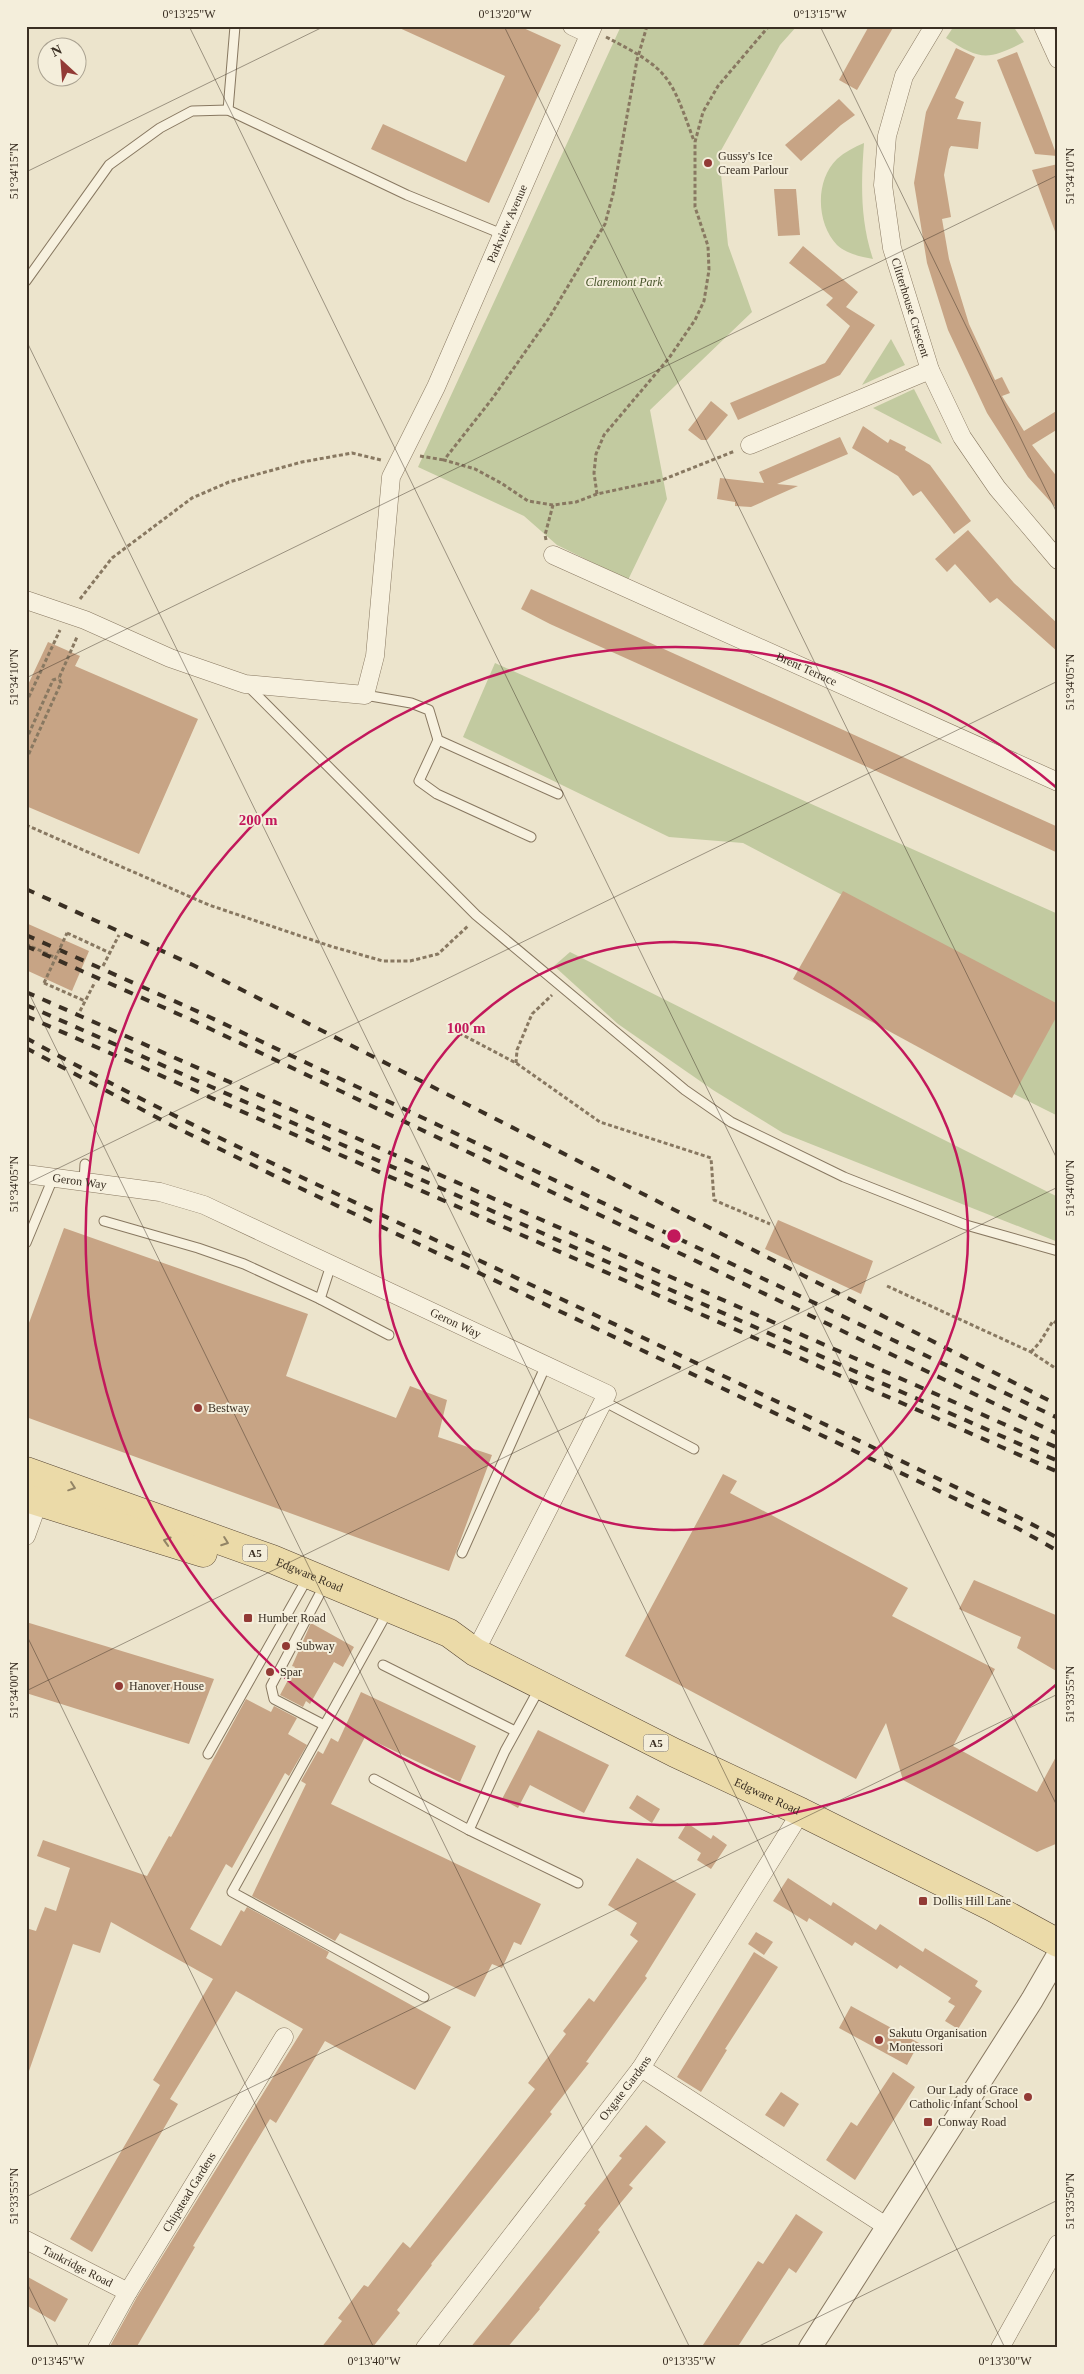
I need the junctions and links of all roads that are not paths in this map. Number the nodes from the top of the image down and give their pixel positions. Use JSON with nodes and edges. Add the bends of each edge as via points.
{"nodes":[{"id":1,"x":235,"y":26,"type":"edge"},
{"id":2,"x":572,"y":26,"type":"edge"},
{"id":3,"x":934,"y":26,"type":"edge"},
{"id":4,"x":1044,"y":26,"type":"edge"},
{"id":5,"x":596,"y":33,"type":"edge"},
{"id":6,"x":1058,"y":59,"type":"edge"},
{"id":7,"x":228,"y":110,"type":"junction"},
{"id":8,"x":502,"y":234,"type":"junction"},
{"id":9,"x":26,"y":281,"type":"edge"},
{"id":10,"x":930,"y":370,"type":"junction"},
{"id":11,"x":750,"y":445,"type":"road end"},
{"id":12,"x":553,"y":555,"type":"road end"},
{"id":13,"x":1058,"y":560,"type":"edge"},
{"id":14,"x":26,"y":600,"type":"edge"},
{"id":15,"x":246,"y":684,"type":"junction"},
{"id":16,"x":365,"y":695,"type":"junction"},
{"id":17,"x":438,"y":740,"type":"junction"},
{"id":18,"x":1058,"y":782,"type":"edge"},
{"id":19,"x":558,"y":794,"type":"dead end"},
{"id":20,"x":531,"y":837,"type":"dead end"},
{"id":21,"x":26,"y":1174,"type":"edge"},
{"id":22,"x":53,"y":1178,"type":"junction"},
{"id":23,"x":104,"y":1221,"type":"dead end"},
{"id":24,"x":26,"y":1243,"type":"edge"},
{"id":25,"x":1058,"y":1251,"type":"edge"},
{"id":26,"x":331,"y":1265,"type":"junction"},
{"id":27,"x":320,"y":1300,"type":"junction"},
{"id":28,"x":389,"y":1335,"type":"dead end"},
{"id":29,"x":546,"y":1366,"type":"junction"},
{"id":30,"x":603,"y":1401,"type":"junction"},
{"id":31,"x":694,"y":1449,"type":"dead end"},
{"id":32,"x":26,"y":1471,"type":"edge"},
{"id":33,"x":30,"y":1500,"type":"edge"},
{"id":34,"x":26,"y":1536,"type":"edge"},
{"id":35,"x":462,"y":1553,"type":"dead end"},
{"id":36,"x":314,"y":1585,"type":"junction"},
{"id":37,"x":385,"y":1616,"type":"junction"},
{"id":38,"x":475,"y":1652,"type":"junction"},
{"id":39,"x":383,"y":1665,"type":"dead end"},
{"id":40,"x":542,"y":1684,"type":"junction"},
{"id":41,"x":324,"y":1724,"type":"junction"},
{"id":42,"x":515,"y":1731,"type":"junction"},
{"id":43,"x":208,"y":1754,"type":"dead end"},
{"id":44,"x":374,"y":1779,"type":"dead end"},
{"id":45,"x":801,"y":1812,"type":"junction"},
{"id":46,"x":469,"y":1830,"type":"junction"},
{"id":47,"x":578,"y":1883,"type":"dead end"},
{"id":48,"x":1058,"y":1943,"type":"edge"},
{"id":49,"x":1058,"y":1955,"type":"edge"},
{"id":50,"x":424,"y":1997,"type":"dead end"},
{"id":51,"x":284,"y":2036,"type":"dead end"},
{"id":52,"x":641,"y":2068,"type":"junction"},
{"id":53,"x":886,"y":2226,"type":"junction"},
{"id":54,"x":26,"y":2240,"type":"edge"},
{"id":55,"x":1058,"y":2244,"type":"edge"},
{"id":56,"x":128,"y":2292,"type":"junction"},
{"id":57,"x":97,"y":2348,"type":"edge"},
{"id":58,"x":425,"y":2348,"type":"edge"},
{"id":59,"x":810,"y":2348,"type":"edge"},
{"id":60,"x":1000,"y":2348,"type":"edge"}],
"edges":[{"from":1,"to":7,"type":"lane"},
{"from":2,"to":5,"type":"street"},
{"from":3,"to":10,"type":"street","name":"Clitterhouse Crescent","via":[[904,76],[887,136],[883,185],[892,248]]},
{"from":4,"to":6,"type":"street"},
{"from":5,"to":8,"type":"street","name":"Parkview Avenue"},
{"from":7,"to":8,"type":"lane","via":[[407,195]]},
{"from":7,"to":9,"type":"lane","via":[[192,111],[160,128],[109,164]]},
{"from":8,"to":16,"type":"street","name":"Parkview Avenue","via":[[436,387],[391,477],[375,656]]},
{"from":10,"to":11,"type":"street"},
{"from":10,"to":13,"type":"street","name":"Clitterhouse Crescent","via":[[962,437],[997,488]]},
{"from":12,"to":18,"type":"street","name":"Brent Terrace"},
{"from":14,"to":15,"type":"street","via":[[85,620],[170,658]]},
{"from":15,"to":16,"type":"street"},
{"from":15,"to":25,"type":"lane","via":[[476,915],[685,1090],[730,1122],[844,1177],[966,1225]]},
{"from":16,"to":17,"type":"lane","via":[[410,702],[430,710]]},
{"from":17,"to":19,"type":"lane"},
{"from":17,"to":20,"type":"lane","via":[[419,781],[438,794]]},
{"from":21,"to":22,"type":"street","name":"Geron Way"},
{"from":22,"to":24,"type":"lane"},
{"from":22,"to":26,"type":"street","name":"Geron Way","via":[[84,1172],[204,1205]]},
{"from":23,"to":27,"type":"lane","via":[[244,1264]]},
{"from":26,"to":27,"type":"lane"},
{"from":26,"to":29,"type":"street","name":"Geron Way"},
{"from":27,"to":28,"type":"lane"},
{"from":29,"to":30,"type":"street","name":"Geron Way","via":[[607,1394]]},
{"from":29,"to":35,"type":"lane"},
{"from":30,"to":31,"type":"lane"},
{"from":30,"to":38,"type":"street"},
{"from":32,"to":36,"type":"main road","name":"Edgware Road","number":"A5","one_way":true,"via":[[272,1559]]},
{"from":33,"to":34,"type":"street"},
{"from":36,"to":33,"type":"main road","name":"Edgware Road","number":"A5","one_way":true},
{"from":36,"to":37,"type":"main road","name":"Edgware Road","number":"A5"},
{"from":36,"to":41,"type":"lane","via":[[271,1686],[274,1699]]},
{"from":36,"to":43,"type":"lane"},
{"from":37,"to":38,"type":"main road","name":"Edgware Road","number":"A5","via":[[446,1651]]},
{"from":37,"to":41,"type":"lane"},
{"from":38,"to":40,"type":"main road","name":"Edgware Road","number":"A5"},
{"from":39,"to":42,"type":"lane"},
{"from":40,"to":42,"type":"lane"},
{"from":40,"to":45,"type":"main road","name":"Edgware Road","number":"A5","via":[[675,1753]]},
{"from":41,"to":50,"type":"lane","via":[[232,1892]]},
{"from":42,"to":46,"type":"lane"},
{"from":44,"to":46,"type":"lane"},
{"from":45,"to":48,"type":"main road","name":"Edgware Road","number":"A5"},
{"from":45,"to":52,"type":"street","name":"Oxgate Gardens"},
{"from":46,"to":47,"type":"lane"},
{"from":49,"to":53,"type":"street"},
{"from":51,"to":56,"type":"street","name":"Chipstead Gardens"},
{"from":52,"to":53,"type":"street"},
{"from":52,"to":58,"type":"street","name":"Oxgate Gardens"},
{"from":53,"to":59,"type":"street"},
{"from":54,"to":56,"type":"street","name":"Tankridge Road"},
{"from":55,"to":60,"type":"street"},
{"from":56,"to":57,"type":"street","name":"Chipstead Gardens"}]}
